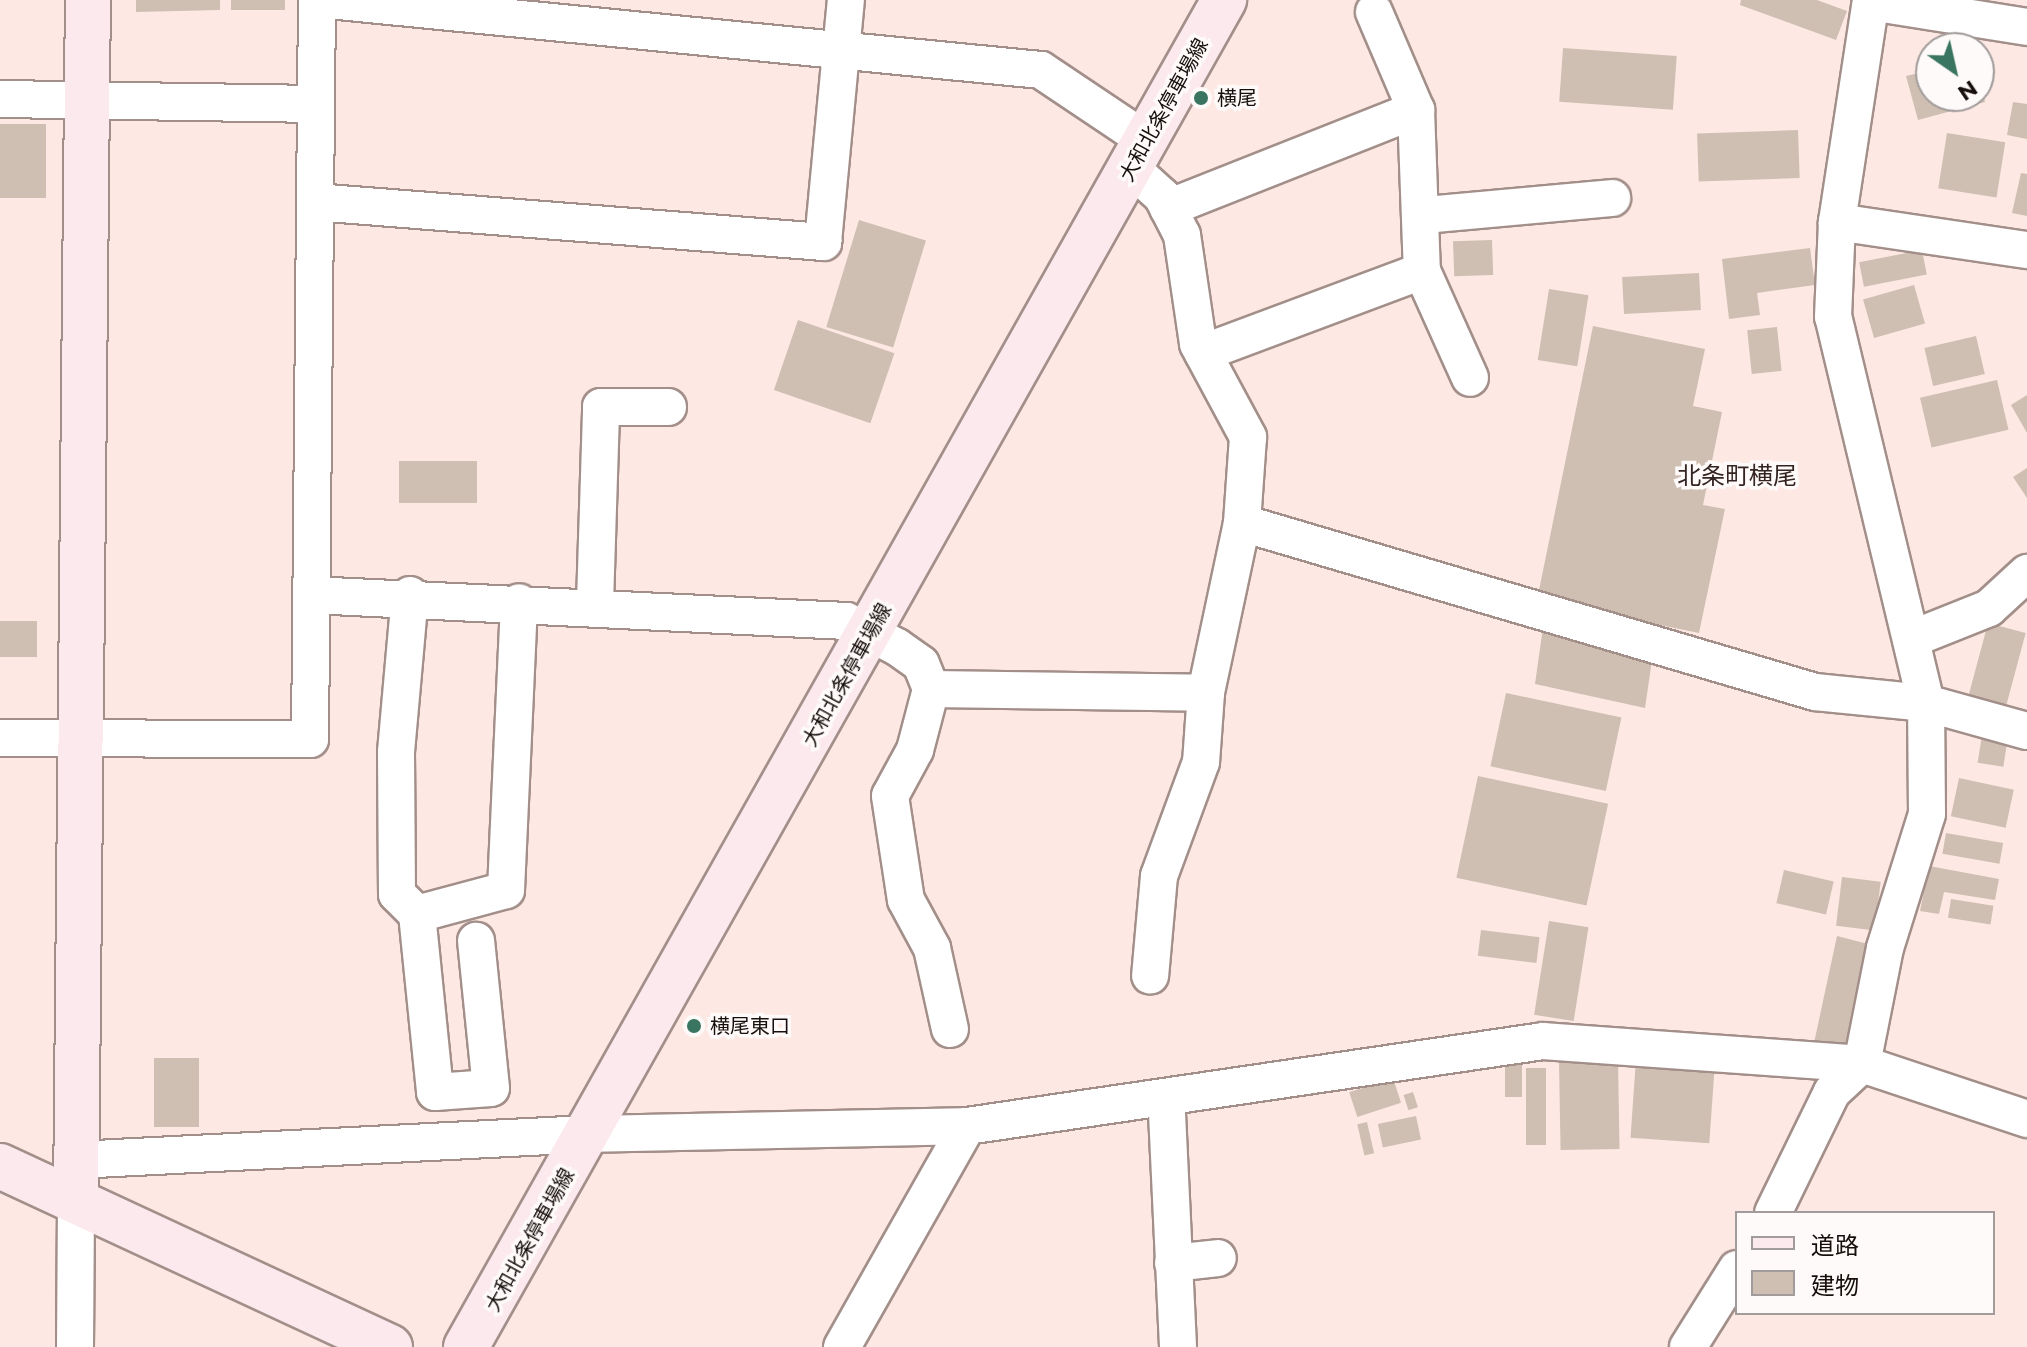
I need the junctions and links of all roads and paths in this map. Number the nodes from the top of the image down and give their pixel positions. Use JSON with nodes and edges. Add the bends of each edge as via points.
{"nodes":[{"id":1,"x":88,"y":0,"type":"edge"},
{"id":2,"x":317,"y":0,"type":"edge"},
{"id":3,"x":328,"y":0,"type":"edge"},
{"id":4,"x":846,"y":0,"type":"edge"},
{"id":5,"x":1224,"y":0,"type":"edge"},
{"id":6,"x":1871,"y":1,"type":"edge"},
{"id":7,"x":1374,"y":12,"type":"dead end"},
{"id":8,"x":2027,"y":27,"type":"edge"},
{"id":9,"x":841,"y":49,"type":"junction"},
{"id":10,"x":0,"y":99,"type":"edge"},
{"id":11,"x":86,"y":99,"type":"junction"},
{"id":12,"x":313,"y":104,"type":"junction"},
{"id":13,"x":1416,"y":110,"type":"junction"},
{"id":14,"x":1139,"y":155,"type":"junction"},
{"id":15,"x":1612,"y":198,"type":"dead end"},
{"id":16,"x":315,"y":202,"type":"junction"},
{"id":17,"x":1168,"y":208,"type":"junction"},
{"id":18,"x":1425,"y":215,"type":"junction"},
{"id":19,"x":1837,"y":222,"type":"junction"},
{"id":20,"x":2027,"y":250,"type":"edge"},
{"id":21,"x":1422,"y":271,"type":"junction"},
{"id":22,"x":1203,"y":353,"type":"junction"},
{"id":23,"x":1470,"y":378,"type":"dead end"},
{"id":24,"x":668,"y":407,"type":"dead end"},
{"id":25,"x":1242,"y":523,"type":"junction"},
{"id":26,"x":2027,"y":573,"type":"edge"},
{"id":27,"x":311,"y":595,"type":"junction"},
{"id":28,"x":410,"y":595,"type":"junction"},
{"id":29,"x":519,"y":602,"type":"junction"},
{"id":30,"x":595,"y":603,"type":"junction"},
{"id":31,"x":872,"y":630,"type":"junction"},
{"id":32,"x":1914,"y":638,"type":"junction"},
{"id":33,"x":931,"y":689,"type":"junction"},
{"id":34,"x":1206,"y":693,"type":"junction"},
{"id":35,"x":1926,"y":703,"type":"junction"},
{"id":36,"x":2027,"y":731,"type":"edge"},
{"id":37,"x":0,"y":738,"type":"edge"},
{"id":38,"x":81,"y":738,"type":"junction"},
{"id":39,"x":417,"y":914,"type":"junction"},
{"id":40,"x":476,"y":941,"type":"dead end"},
{"id":41,"x":1150,"y":976,"type":"dead end"},
{"id":42,"x":950,"y":1029,"type":"dead end"},
{"id":43,"x":1862,"y":1064,"type":"junction"},
{"id":44,"x":1167,"y":1113,"type":"dead end"},
{"id":45,"x":2027,"y":1119,"type":"edge"},
{"id":46,"x":967,"y":1126,"type":"junction"},
{"id":47,"x":588,"y":1134,"type":"junction"},
{"id":48,"x":0,"y":1166,"type":"edge"},
{"id":49,"x":76,"y":1178,"type":"junction"},
{"id":50,"x":1774,"y":1211,"type":"edge"},
{"id":51,"x":1218,"y":1258,"type":"dead end"},
{"id":52,"x":1173,"y":1263,"type":"junction"},
{"id":53,"x":1735,"y":1272,"type":"edge"},
{"id":54,"x":75,"y":1347,"type":"edge"},
{"id":55,"x":390,"y":1347,"type":"edge"},
{"id":56,"x":466,"y":1347,"type":"edge"},
{"id":57,"x":842,"y":1347,"type":"edge"},
{"id":58,"x":1178,"y":1347,"type":"edge"},
{"id":59,"x":1688,"y":1347,"type":"edge"}],
"edges":[{"from":1,"to":11,"type":"street"},
{"from":2,"to":12,"type":"street"},
{"from":3,"to":9,"type":"street"},
{"from":4,"to":9,"type":"street"},
{"from":5,"to":14,"type":"street","name":"大和北条停車場線"},
{"from":6,"to":8,"type":"street"},
{"from":6,"to":19,"type":"street"},
{"from":7,"to":13,"type":"street"},
{"from":9,"to":14,"type":"street","via":[[1041,70]]},
{"from":9,"to":16,"type":"street","via":[[823,242]]},
{"from":10,"to":11,"type":"street"},
{"from":11,"to":12,"type":"street"},
{"from":11,"to":38,"type":"street"},
{"from":12,"to":16,"type":"street"},
{"from":13,"to":17,"type":"street"},
{"from":13,"to":18,"type":"street"},
{"from":14,"to":17,"type":"street"},
{"from":14,"to":31,"type":"street","name":"大和北条停車場線"},
{"from":15,"to":18,"type":"street"},
{"from":16,"to":27,"type":"street"},
{"from":17,"to":22,"type":"street","via":[[1182,235]]},
{"from":18,"to":21,"type":"street"},
{"from":19,"to":20,"type":"street"},
{"from":19,"to":32,"type":"street","via":[[1833,317]]},
{"from":21,"to":22,"type":"street"},
{"from":21,"to":23,"type":"street"},
{"from":22,"to":25,"type":"street","via":[[1248,437]]},
{"from":24,"to":30,"type":"street","via":[[601,407]]},
{"from":25,"to":34,"type":"street"},
{"from":25,"to":35,"type":"street","via":[[1815,692]]},
{"from":26,"to":32,"type":"street","via":[[1989,608]]},
{"from":27,"to":28,"type":"street"},
{"from":27,"to":38,"type":"street","via":[[310,739]]},
{"from":28,"to":29,"type":"street"},
{"from":28,"to":39,"type":"street","via":[[396,752],[397,894]]},
{"from":29,"to":30,"type":"street"},
{"from":29,"to":39,"type":"street","via":[[506,890]]},
{"from":30,"to":31,"type":"street","via":[[846,621]]},
{"from":31,"to":33,"type":"street","via":[[921,664]]},
{"from":31,"to":47,"type":"street","name":"大和北条停車場線"},
{"from":32,"to":35,"type":"street"},
{"from":33,"to":34,"type":"street"},
{"from":33,"to":42,"type":"street","via":[[915,750],[890,796],[906,900],[932,948]]},
{"from":34,"to":41,"type":"street","via":[[1201,762],[1153,905]]},
{"from":35,"to":36,"type":"street"},
{"from":35,"to":43,"type":"street","via":[[1927,814],[1885,948]]},
{"from":37,"to":38,"type":"street"},
{"from":38,"to":49,"type":"street"},
{"from":39,"to":40,"type":"street","via":[[435,1092],[491,1088]]},
{"from":43,"to":45,"type":"street"},
{"from":43,"to":46,"type":"street","via":[[1543,1041]]},
{"from":43,"to":50,"type":"street","via":[[1832,1092]]},
{"from":44,"to":52,"type":"street"},
{"from":46,"to":47,"type":"street"},
{"from":46,"to":57,"type":"street"},
{"from":47,"to":49,"type":"street"},
{"from":47,"to":56,"type":"street","name":"大和北条停車場線"},
{"from":48,"to":49,"type":"street"},
{"from":49,"to":54,"type":"street"},
{"from":49,"to":55,"type":"street"},
{"from":51,"to":52,"type":"street"},
{"from":52,"to":58,"type":"street"},
{"from":53,"to":59,"type":"street"}]}
